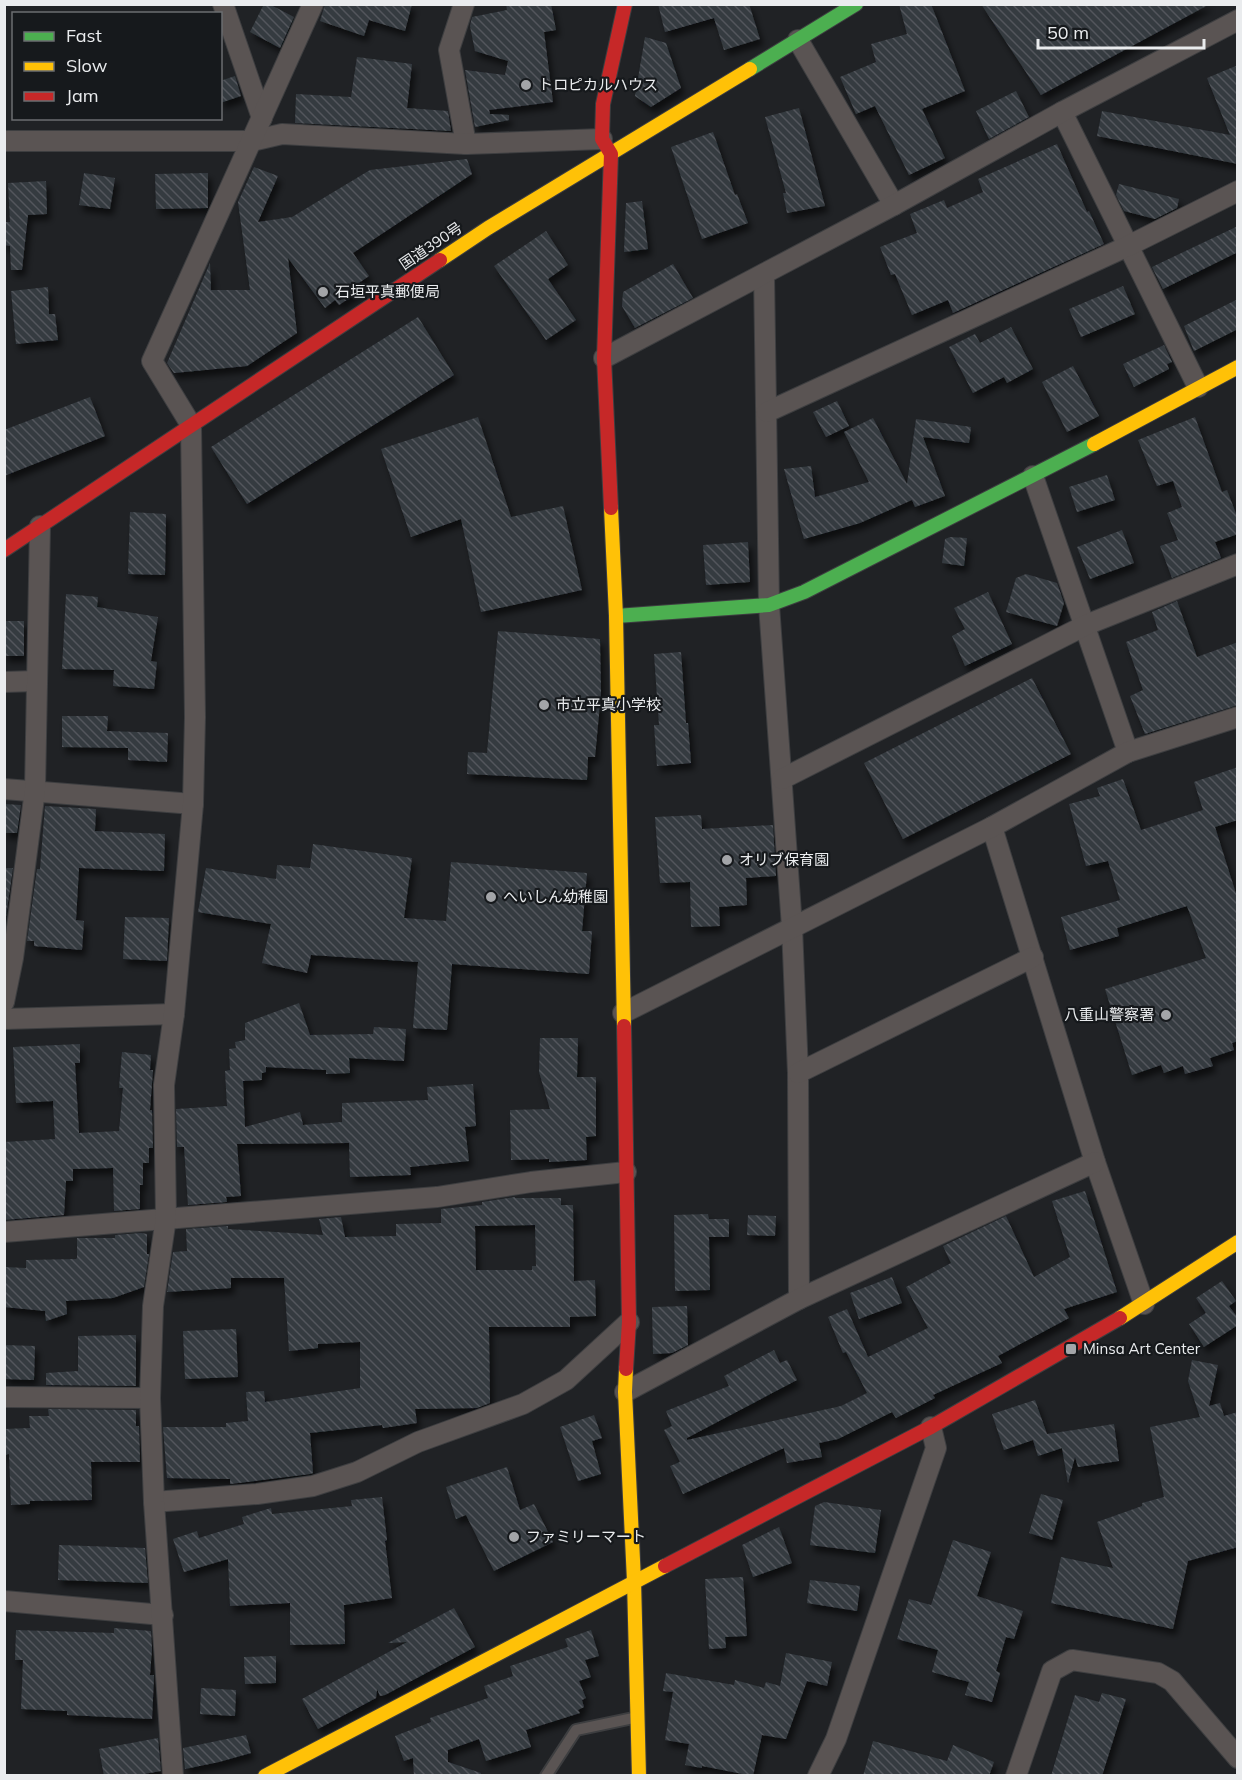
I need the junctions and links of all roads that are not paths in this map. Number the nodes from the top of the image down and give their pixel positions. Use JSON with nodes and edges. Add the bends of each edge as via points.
{"nodes":[{"id":1,"x":223,"y":4,"type":"edge"},
{"id":2,"x":313,"y":4,"type":"edge"},
{"id":3,"x":464,"y":4,"type":"edge"},
{"id":4,"x":625,"y":4,"type":"edge"},
{"id":5,"x":856,"y":4,"type":"edge"},
{"id":6,"x":1238,"y":20,"type":"edge"},
{"id":7,"x":798,"y":40,"type":"junction"},
{"id":8,"x":1062,"y":112,"type":"junction"},
{"id":9,"x":262,"y":118,"type":"junction"},
{"id":10,"x":4,"y":141,"type":"edge"},
{"id":11,"x":252,"y":141,"type":"junction"},
{"id":12,"x":466,"y":144,"type":"junction"},
{"id":13,"x":607,"y":146,"type":"junction"},
{"id":14,"x":1238,"y":191,"type":"edge"},
{"id":15,"x":894,"y":205,"type":"junction"},
{"id":16,"x":1128,"y":246,"type":"junction"},
{"id":17,"x":764,"y":274,"type":"junction"},
{"id":18,"x":604,"y":358,"type":"junction"},
{"id":19,"x":1238,"y":367,"type":"edge"},
{"id":20,"x":1198,"y":387,"type":"junction"},
{"id":21,"x":767,"y":412,"type":"junction"},
{"id":22,"x":191,"y":425,"type":"junction"},
{"id":23,"x":1033,"y":476,"type":"junction"},
{"id":24,"x":40,"y":526,"type":"junction"},
{"id":25,"x":4,"y":550,"type":"edge"},
{"id":26,"x":1238,"y":564,"type":"edge"},
{"id":27,"x":769,"y":605,"type":"junction"},
{"id":28,"x":616,"y":616,"type":"junction"},
{"id":29,"x":1086,"y":625,"type":"junction"},
{"id":30,"x":36,"y":681,"type":"junction"},
{"id":31,"x":4,"y":682,"type":"edge"},
{"id":32,"x":1238,"y":717,"type":"edge"},
{"id":33,"x":1128,"y":752,"type":"junction"},
{"id":34,"x":782,"y":779,"type":"junction"},
{"id":35,"x":4,"y":789,"type":"edge"},
{"id":36,"x":35,"y":790,"type":"junction"},
{"id":37,"x":193,"y":804,"type":"junction"},
{"id":38,"x":992,"y":827,"type":"junction"},
{"id":39,"x":792,"y":927,"type":"junction"},
{"id":40,"x":1033,"y":957,"type":"junction"},
{"id":41,"x":4,"y":1002,"type":"edge"},
{"id":42,"x":623,"y":1013,"type":"junction"},
{"id":43,"x":174,"y":1014,"type":"junction"},
{"id":44,"x":4,"y":1019,"type":"edge"},
{"id":45,"x":798,"y":1073,"type":"junction"},
{"id":46,"x":1095,"y":1162,"type":"junction"},
{"id":47,"x":626,"y":1172,"type":"junction"},
{"id":48,"x":166,"y":1218,"type":"junction"},
{"id":49,"x":4,"y":1232,"type":"edge"},
{"id":50,"x":1238,"y":1242,"type":"edge"},
{"id":51,"x":799,"y":1299,"type":"junction"},
{"id":52,"x":1144,"y":1304,"type":"junction"},
{"id":53,"x":629,"y":1322,"type":"junction"},
{"id":54,"x":625,"y":1392,"type":"junction"},
{"id":55,"x":4,"y":1397,"type":"edge"},
{"id":56,"x":150,"y":1398,"type":"junction"},
{"id":57,"x":931,"y":1428,"type":"junction"},
{"id":58,"x":154,"y":1502,"type":"junction"},
{"id":59,"x":634,"y":1581,"type":"junction"},
{"id":60,"x":4,"y":1601,"type":"edge"},
{"id":61,"x":164,"y":1615,"type":"junction"},
{"id":62,"x":638,"y":1717,"type":"junction"},
{"id":63,"x":1238,"y":1758,"type":"edge"},
{"id":64,"x":173,"y":1776,"type":"edge"},
{"id":65,"x":265,"y":1776,"type":"edge"},
{"id":66,"x":546,"y":1776,"type":"edge"},
{"id":67,"x":639,"y":1776,"type":"edge"},
{"id":68,"x":818,"y":1776,"type":"edge"},
{"id":69,"x":1016,"y":1776,"type":"edge"}],
"edges":[{"from":1,"to":9,"type":"street"},
{"from":2,"to":9,"type":"street"},
{"from":3,"to":12,"type":"street","via":[[449,50]]},
{"from":4,"to":13,"type":"main road","via":[[603,104]]},
{"from":5,"to":7,"type":"main road","name":"国道390号"},
{"from":6,"to":8,"type":"street"},
{"from":7,"to":13,"type":"main road","name":"国道390号"},
{"from":7,"to":15,"type":"street"},
{"from":8,"to":15,"type":"street"},
{"from":8,"to":16,"type":"street"},
{"from":9,"to":11,"type":"street"},
{"from":10,"to":11,"type":"street"},
{"from":11,"to":12,"type":"street","via":[[282,134]]},
{"from":11,"to":22,"type":"street","via":[[153,362]]},
{"from":12,"to":13,"type":"street"},
{"from":13,"to":18,"type":"main road"},
{"from":13,"to":22,"type":"main road","name":"国道390号"},
{"from":14,"to":16,"type":"street"},
{"from":15,"to":17,"type":"street"},
{"from":16,"to":20,"type":"street"},
{"from":16,"to":21,"type":"street"},
{"from":17,"to":18,"type":"street"},
{"from":17,"to":21,"type":"street"},
{"from":18,"to":28,"type":"main road"},
{"from":19,"to":20,"type":"main road"},
{"from":20,"to":23,"type":"main road"},
{"from":21,"to":27,"type":"street"},
{"from":22,"to":24,"type":"main road","name":"国道390号"},
{"from":22,"to":37,"type":"street"},
{"from":23,"to":27,"type":"main road","via":[[804,592]]},
{"from":23,"to":29,"type":"street"},
{"from":24,"to":25,"type":"main road","name":"国道390号"},
{"from":24,"to":30,"type":"street"},
{"from":26,"to":29,"type":"street"},
{"from":27,"to":28,"type":"main road"},
{"from":27,"to":34,"type":"street"},
{"from":28,"to":42,"type":"main road"},
{"from":29,"to":33,"type":"street"},
{"from":29,"to":34,"type":"street"},
{"from":30,"to":31,"type":"street"},
{"from":30,"to":36,"type":"street"},
{"from":32,"to":33,"type":"street"},
{"from":33,"to":38,"type":"street"},
{"from":34,"to":39,"type":"street"},
{"from":35,"to":36,"type":"street"},
{"from":36,"to":37,"type":"street"},
{"from":36,"to":41,"type":"street"},
{"from":37,"to":43,"type":"street"},
{"from":38,"to":39,"type":"street"},
{"from":38,"to":40,"type":"street"},
{"from":39,"to":42,"type":"street"},
{"from":39,"to":45,"type":"street"},
{"from":40,"to":45,"type":"street"},
{"from":40,"to":46,"type":"street"},
{"from":42,"to":47,"type":"main road"},
{"from":43,"to":44,"type":"street"},
{"from":43,"to":48,"type":"street","via":[[164,1085]]},
{"from":45,"to":51,"type":"street"},
{"from":46,"to":51,"type":"street"},
{"from":46,"to":52,"type":"street"},
{"from":47,"to":48,"type":"street","via":[[437,1197]]},
{"from":47,"to":53,"type":"main road"},
{"from":48,"to":49,"type":"street"},
{"from":48,"to":56,"type":"street","via":[[153,1306]]},
{"from":50,"to":52,"type":"main road"},
{"from":51,"to":54,"type":"street"},
{"from":52,"to":57,"type":"main road"},
{"from":53,"to":54,"type":"main road"},
{"from":53,"to":58,"type":"street","via":[[566,1380],[523,1404],[418,1442],[357,1472],[313,1486]]},
{"from":54,"to":59,"type":"main road"},
{"from":55,"to":56,"type":"street"},
{"from":56,"to":58,"type":"street"},
{"from":57,"to":59,"type":"main road"},
{"from":57,"to":68,"type":"street","via":[[936,1448],[836,1739]]},
{"from":58,"to":61,"type":"street"},
{"from":59,"to":62,"type":"main road"},
{"from":59,"to":65,"type":"main road"},
{"from":60,"to":61,"type":"street"},
{"from":61,"to":64,"type":"street"},
{"from":62,"to":66,"type":"lane","via":[[576,1730]]},
{"from":62,"to":67,"type":"main road"},
{"from":63,"to":69,"type":"street","via":[[1172,1681],[1158,1673],[1072,1660],[1052,1671]]}]}
